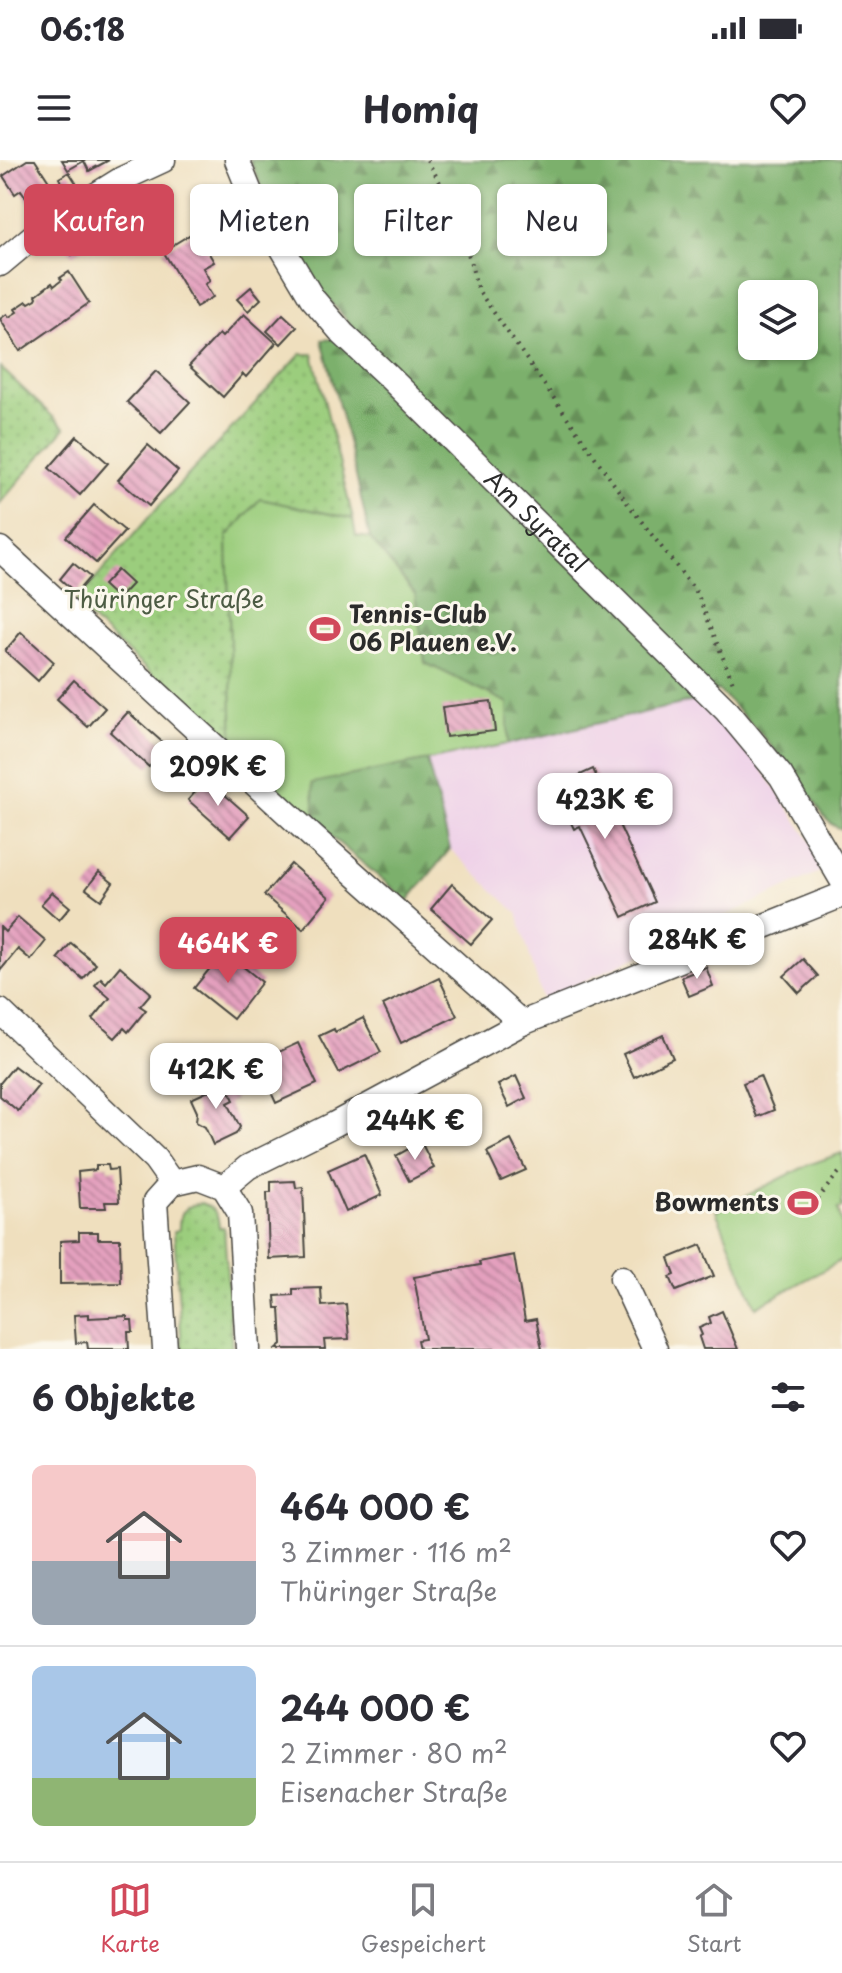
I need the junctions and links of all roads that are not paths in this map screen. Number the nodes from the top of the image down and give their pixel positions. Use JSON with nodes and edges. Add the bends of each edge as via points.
{"nodes":[{"id":1,"x":163,"y":160,"type":"edge"},
{"id":2,"x":237,"y":160,"type":"edge"},
{"id":3,"x":0,"y":264,"type":"edge"},
{"id":4,"x":0,"y":549,"type":"edge"},
{"id":5,"x":842,"y":880,"type":"edge"},
{"id":6,"x":842,"y":895,"type":"edge"},
{"id":7,"x":3,"y":1019,"type":"edge"},
{"id":8,"x":522,"y":1023,"type":"junction"},
{"id":9,"x":172,"y":1183,"type":"junction"},
{"id":10,"x":224,"y":1187,"type":"junction"},
{"id":11,"x":622,"y":1278,"type":"dead end"},
{"id":12,"x":165,"y":1349,"type":"edge"},
{"id":13,"x":248,"y":1349,"type":"edge"},
{"id":14,"x":655,"y":1349,"type":"edge"}],
"edges":[{"from":1,"to":3,"type":"street","via":[[57,219]]},
{"from":2,"to":5,"type":"street","name":"Am Syratal","via":[[252,197],[312,298],[727,711],[781,776]]},
{"from":4,"to":8,"type":"street"},
{"from":6,"to":8,"type":"street"},
{"from":7,"to":9,"type":"street","via":[[155,1159]]},
{"from":8,"to":10,"type":"street","via":[[248,1167]]},
{"from":9,"to":10,"type":"street","via":[[198,1177]]},
{"from":9,"to":12,"type":"street","via":[[155,1202]]},
{"from":10,"to":13,"type":"street","via":[[240,1213]]},
{"from":11,"to":14,"type":"street"}]}
